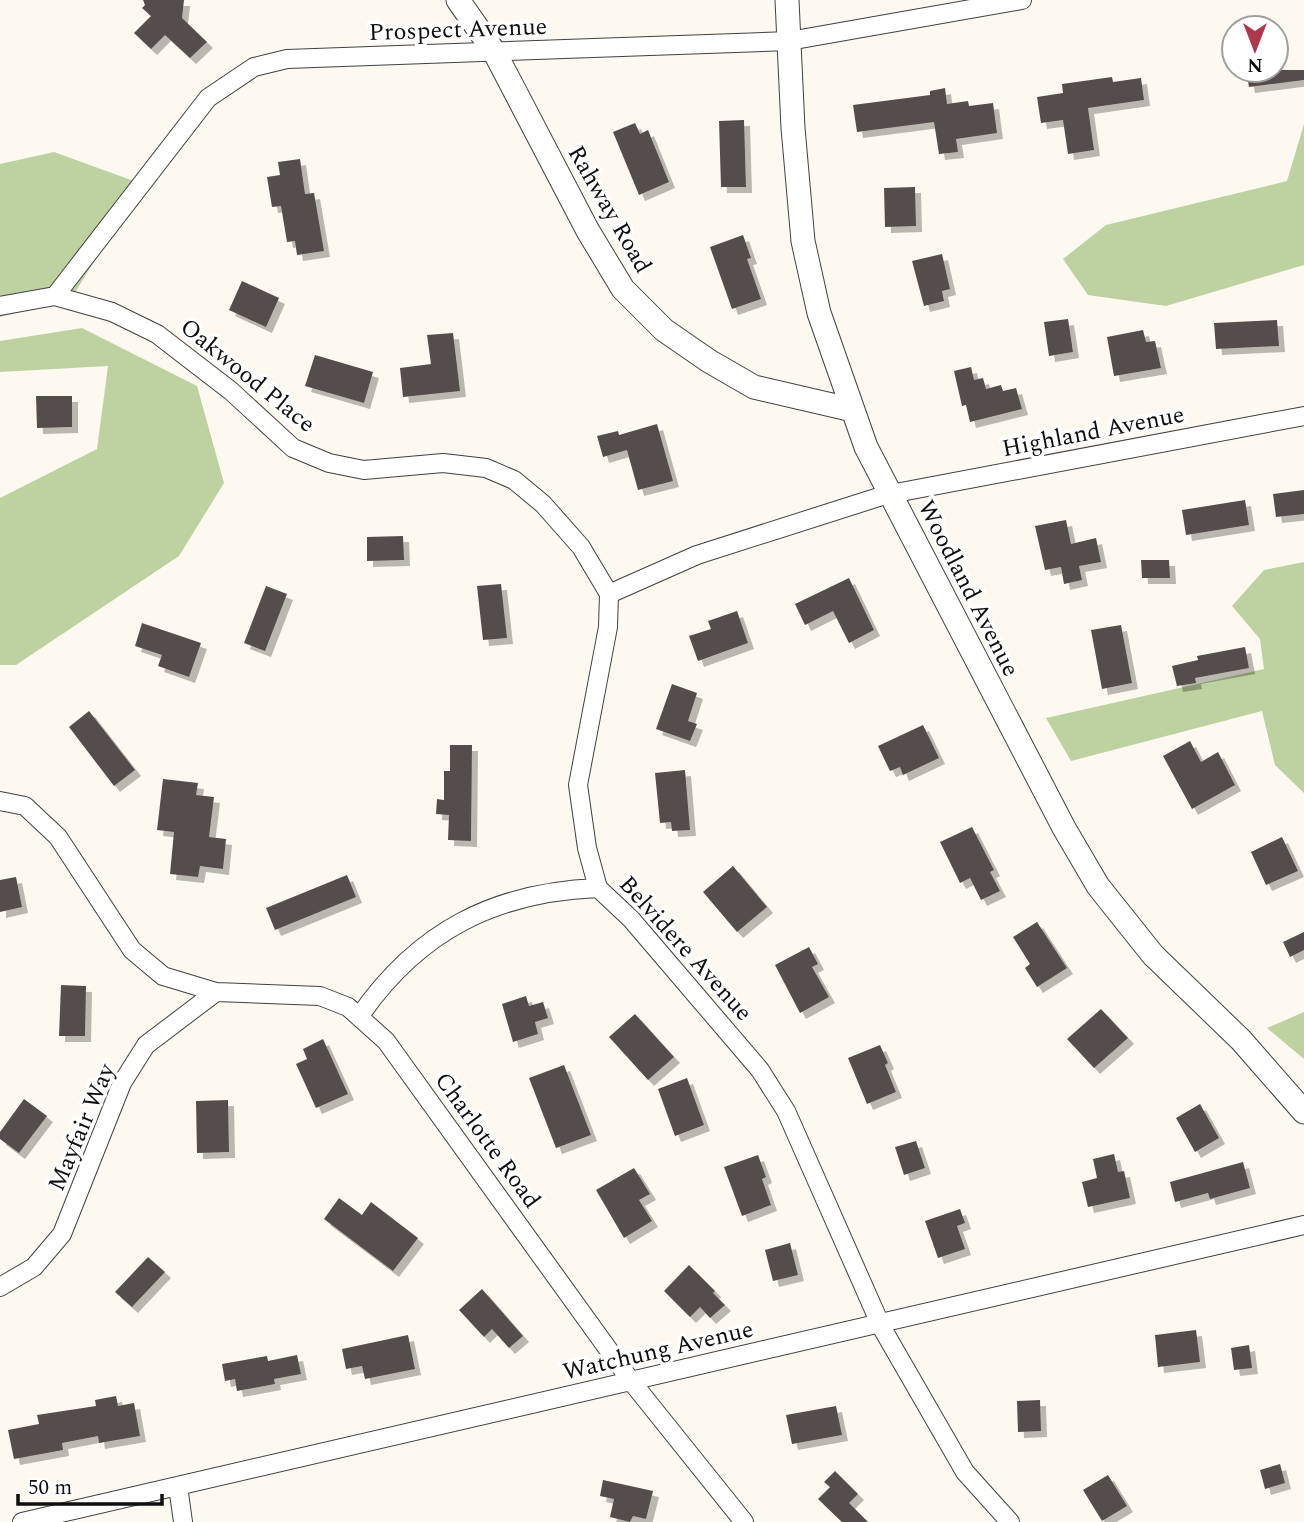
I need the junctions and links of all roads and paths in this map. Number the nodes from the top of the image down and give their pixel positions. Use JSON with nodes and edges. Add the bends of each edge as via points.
{"nodes":[{"id":1,"x":458,"y":0,"type":"edge"},
{"id":2,"x":787,"y":0,"type":"edge"},
{"id":3,"x":1022,"y":0,"type":"edge"},
{"id":4,"x":789,"y":41,"type":"junction"},
{"id":5,"x":495,"y":53,"type":"junction"},
{"id":6,"x":55,"y":296,"type":"junction"},
{"id":7,"x":0,"y":306,"type":"edge"},
{"id":8,"x":853,"y":410,"type":"junction"},
{"id":9,"x":1304,"y":416,"type":"edge"},
{"id":10,"x":891,"y":494,"type":"junction"},
{"id":11,"x":609,"y":594,"type":"junction"},
{"id":12,"x":0,"y":802,"type":"edge"},
{"id":13,"x":598,"y":888,"type":"junction"},
{"id":14,"x":216,"y":992,"type":"junction"},
{"id":15,"x":359,"y":1017,"type":"junction"},
{"id":16,"x":1304,"y":1112,"type":"edge"},
{"id":17,"x":1304,"y":1225,"type":"edge"},
{"id":18,"x":0,"y":1287,"type":"edge"},
{"id":19,"x":880,"y":1323,"type":"junction"},
{"id":20,"x":631,"y":1381,"type":"junction"},
{"id":21,"x":178,"y":1486,"type":"junction"},
{"id":22,"x":22,"y":1522,"type":"edge"},
{"id":23,"x":183,"y":1522,"type":"edge"},
{"id":24,"x":744,"y":1522,"type":"edge"},
{"id":25,"x":1010,"y":1522,"type":"edge"}],
"edges":[{"from":1,"to":5,"type":"street","name":"Rahway Road"},
{"from":2,"to":4,"type":"street","name":"Woodland Avenue"},
{"from":3,"to":4,"type":"street","name":"Prospect Avenue"},
{"from":4,"to":5,"type":"street","name":"Prospect Avenue"},
{"from":4,"to":8,"type":"street","name":"Woodland Avenue","via":[[803,241],[819,313]]},
{"from":5,"to":6,"type":"street","name":"Prospect Avenue","via":[[287,60],[254,67],[208,97]]},
{"from":5,"to":8,"type":"street","name":"Rahway Road","via":[[623,289],[664,330],[754,387]]},
{"from":6,"to":7,"type":"street"},
{"from":6,"to":11,"type":"street","name":"Oakwood Place","via":[[112,312],[157,334],[231,391],[293,448],[329,463],[364,470],[443,463],[486,468],[514,480],[581,547]]},
{"from":8,"to":10,"type":"street","name":"Woodland Avenue"},
{"from":9,"to":10,"type":"street","name":"Highland Avenue"},
{"from":10,"to":11,"type":"street","via":[[697,555]]},
{"from":10,"to":16,"type":"street","name":"Woodland Avenue","via":[[1098,886],[1153,955],[1241,1040]]},
{"from":11,"to":13,"type":"street","name":"Belvidere Avenue","via":[[608,627],[578,785]]},
{"from":12,"to":14,"type":"street","name":"Charlotte Road","via":[[25,806],[58,837],[132,950],[163,976]]},
{"from":13,"to":15,"type":"street","via":[[538,894],[458,923],[411,956]]},
{"from":13,"to":19,"type":"street","name":"Belvidere Avenue","via":[[631,919],[773,1090]]},
{"from":14,"to":15,"type":"street","name":"Charlotte Road","via":[[320,996],[348,1007]]},
{"from":14,"to":18,"type":"street","name":"Mayfair Way","via":[[146,1045],[122,1083],[62,1234],[34,1267]]},
{"from":15,"to":20,"type":"street","name":"Charlotte Road","via":[[386,1041]]},
{"from":17,"to":19,"type":"street","name":"Watchung Avenue"},
{"from":19,"to":20,"type":"street","name":"Watchung Avenue"},
{"from":19,"to":25,"type":"street","name":"Belvidere Avenue","via":[[965,1472]]},
{"from":20,"to":21,"type":"street","name":"Watchung Avenue"},
{"from":20,"to":24,"type":"street","name":"Charlotte Road"},
{"from":21,"to":22,"type":"street","name":"Watchung Avenue"},
{"from":21,"to":23,"type":"street"}]}
